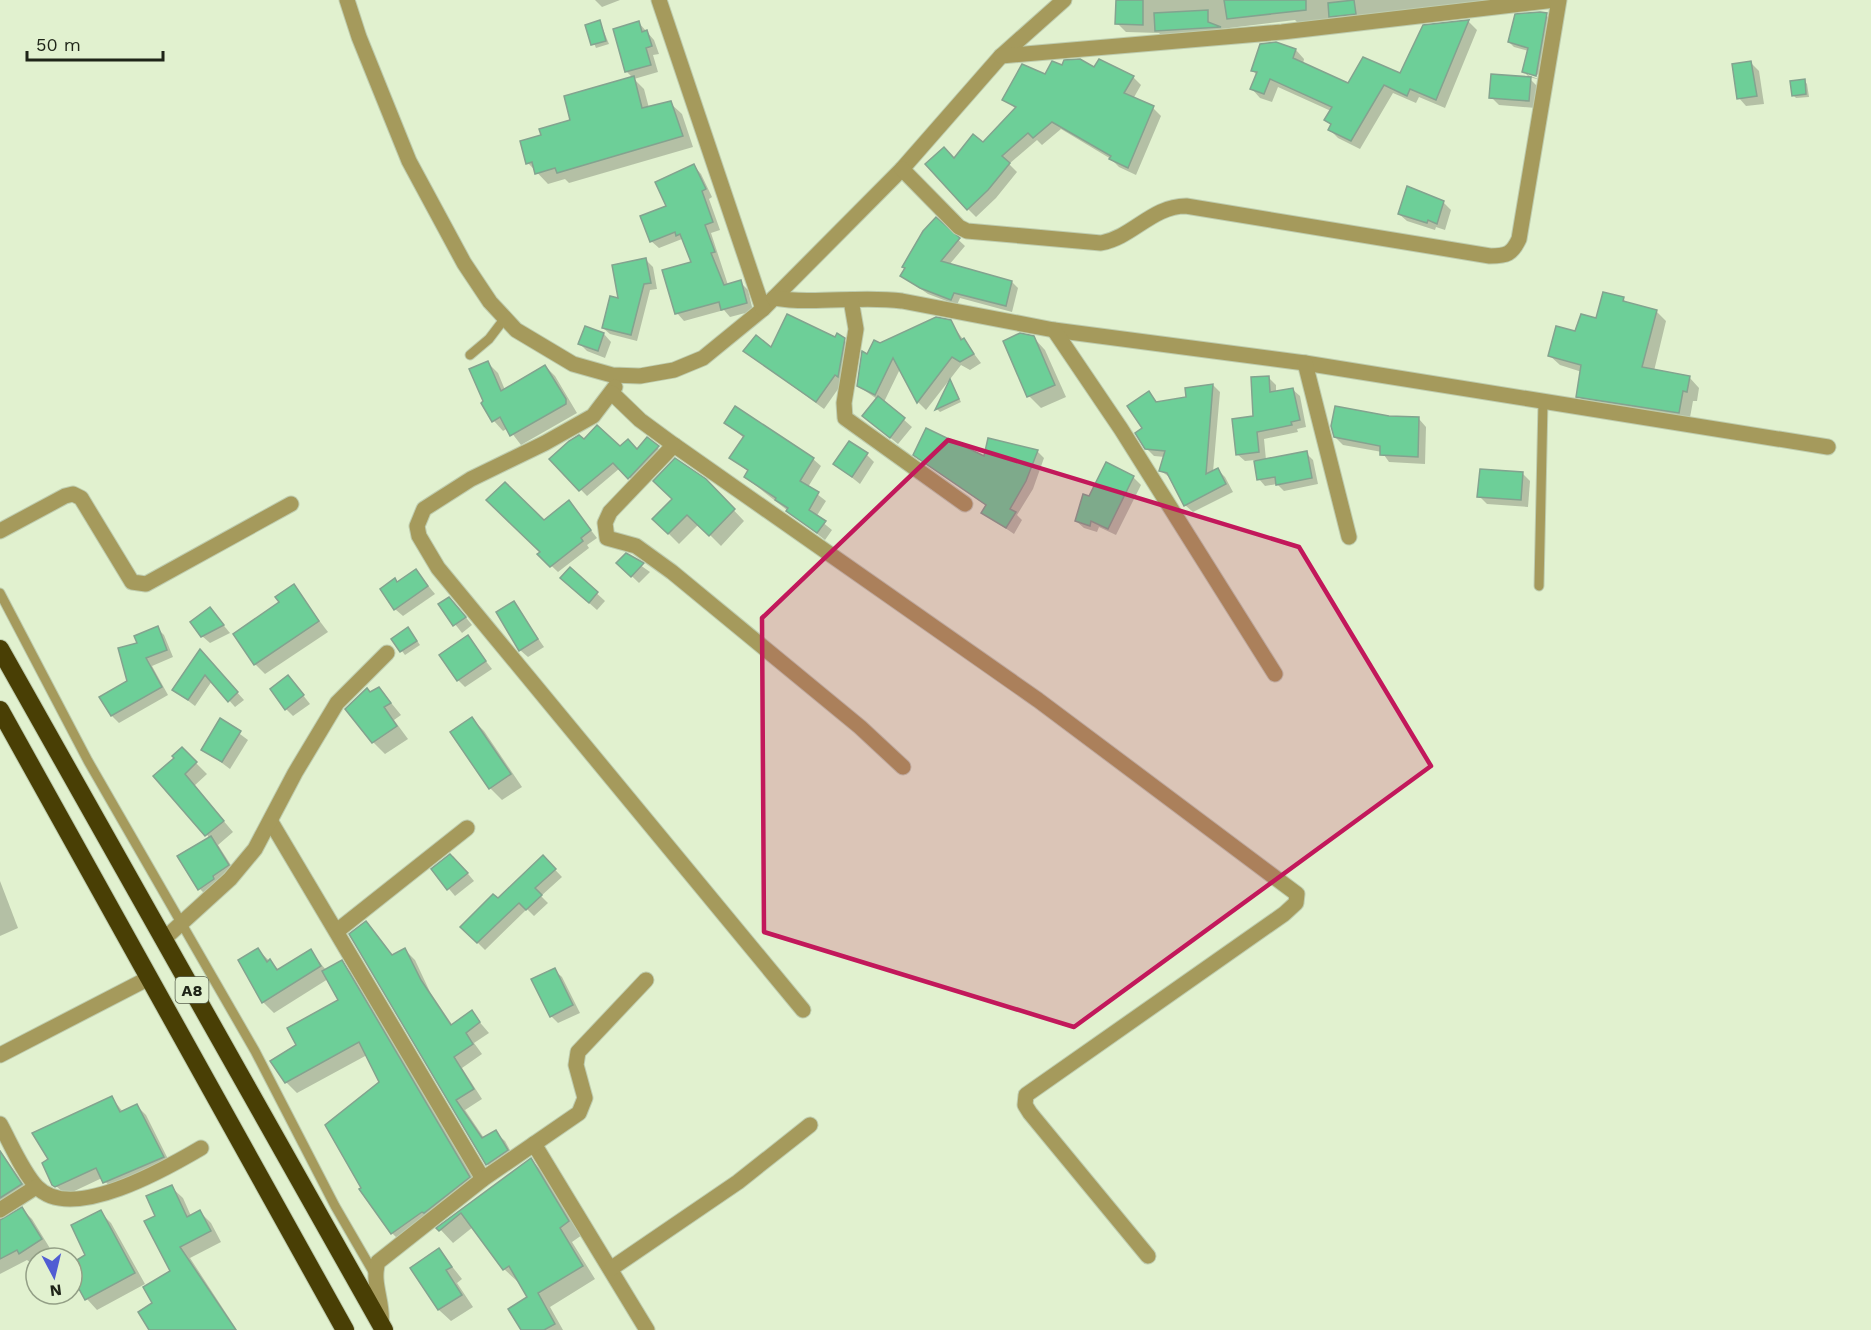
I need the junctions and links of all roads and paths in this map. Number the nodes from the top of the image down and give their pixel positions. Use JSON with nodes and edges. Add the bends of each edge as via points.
{"nodes":[{"id":1,"x":347,"y":0,"type":"edge"},
{"id":2,"x":659,"y":0,"type":"edge"},
{"id":3,"x":1064,"y":0,"type":"edge"},
{"id":4,"x":1557,"y":0,"type":"edge"},
{"id":5,"x":1001,"y":56,"type":"junction"},
{"id":6,"x":902,"y":169,"type":"junction"},
{"id":7,"x":851,"y":300,"type":"junction"},
{"id":8,"x":768,"y":303,"type":"junction"},
{"id":9,"x":505,"y":318,"type":"junction"},
{"id":10,"x":1054,"y":330,"type":"junction"},
{"id":11,"x":470,"y":355,"type":"dead end"},
{"id":12,"x":1305,"y":363,"type":"junction"},
{"id":13,"x":623,"y":375,"type":"junction"},
{"id":14,"x":612,"y":393,"type":"junction"},
{"id":15,"x":1543,"y":402,"type":"junction"},
{"id":16,"x":674,"y":445,"type":"junction"},
{"id":17,"x":1828,"y":447,"type":"dead end"},
{"id":18,"x":291,"y":504,"type":"dead end"},
{"id":19,"x":965,"y":504,"type":"dead end"},
{"id":20,"x":0,"y":531,"type":"edge"},
{"id":21,"x":1349,"y":537,"type":"dead end"},
{"id":22,"x":1539,"y":586,"type":"dead end"},
{"id":23,"x":0,"y":593,"type":"edge"},
{"id":24,"x":0,"y":649,"type":"edge"},
{"id":25,"x":387,"y":653,"type":"dead end"},
{"id":26,"x":1275,"y":674,"type":"dead end"},
{"id":27,"x":0,"y":710,"type":"edge"},
{"id":28,"x":903,"y":766,"type":"dead end"},
{"id":29,"x":271,"y":822,"type":"junction"},
{"id":30,"x":467,"y":828,"type":"dead end"},
{"id":31,"x":181,"y":925,"type":"junction"},
{"id":32,"x":338,"y":931,"type":"junction"},
{"id":33,"x":164,"y":939,"type":"junction"},
{"id":34,"x":149,"y":978,"type":"junction"},
{"id":35,"x":646,"y":980,"type":"dead end"},
{"id":36,"x":803,"y":1010,"type":"dead end"},
{"id":37,"x":0,"y":1055,"type":"edge"},
{"id":38,"x":0,"y":1124,"type":"edge"},
{"id":39,"x":810,"y":1125,"type":"dead end"},
{"id":40,"x":534,"y":1144,"type":"junction"},
{"id":41,"x":201,"y":1149,"type":"dead end"},
{"id":42,"x":483,"y":1179,"type":"junction"},
{"id":43,"x":36,"y":1187,"type":"junction"},
{"id":44,"x":0,"y":1210,"type":"edge"},
{"id":45,"x":1148,"y":1256,"type":"dead end"},
{"id":46,"x":612,"y":1268,"type":"junction"},
{"id":47,"x":376,"y":1278,"type":"junction"},
{"id":48,"x":383,"y":1327,"type":"edge"},
{"id":49,"x":345,"y":1330,"type":"edge"},
{"id":50,"x":647,"y":1330,"type":"edge"}],
"edges":[{"from":1,"to":9,"type":"street","via":[[410,161],[464,263]]},
{"from":2,"to":8,"type":"street"},
{"from":3,"to":5,"type":"street"},
{"from":4,"to":5,"type":"street","via":[[1282,32]]},
{"from":4,"to":6,"type":"street","via":[[1519,238],[1506,256],[1186,206],[1161,210],[1116,240],[1101,243],[967,231]]},
{"from":5,"to":6,"type":"street"},
{"from":6,"to":8,"type":"street"},
{"from":7,"to":8,"type":"street"},
{"from":7,"to":10,"type":"street","via":[[902,301]]},
{"from":7,"to":19,"type":"street","via":[[857,321],[843,403],[845,418]]},
{"from":8,"to":13,"type":"street","via":[[703,358],[674,370]]},
{"from":9,"to":11,"type":"lane"},
{"from":9,"to":13,"type":"street","via":[[516,330],[573,364]]},
{"from":10,"to":12,"type":"street"},
{"from":10,"to":26,"type":"street"},
{"from":12,"to":15,"type":"street"},
{"from":12,"to":21,"type":"street"},
{"from":13,"to":14,"type":"street"},
{"from":14,"to":16,"type":"street"},
{"from":14,"to":36,"type":"street","via":[[601,409],[575,428],[435,500],[420,517],[419,536],[438,568]]},
{"from":15,"to":17,"type":"street"},
{"from":15,"to":22,"type":"lane"},
{"from":16,"to":28,"type":"street","via":[[610,512],[605,532],[608,541],[636,546],[663,565]]},
{"from":16,"to":45,"type":"street","via":[[1038,700],[1297,894],[1296,903],[1284,914],[1026,1095],[1025,1105],[1030,1113]]},
{"from":18,"to":20,"type":"street","via":[[139,585],[132,582],[81,498],[74,494]]},
{"from":23,"to":31,"type":"lane","via":[[88,761]]},
{"from":24,"to":33,"type":"highway","number":"A8"},
{"from":25,"to":29,"type":"street","via":[[337,703]]},
{"from":27,"to":34,"type":"highway","number":"A8"},
{"from":29,"to":31,"type":"street","via":[[230,879]]},
{"from":29,"to":32,"type":"street"},
{"from":30,"to":32,"type":"street"},
{"from":31,"to":33,"type":"street"},
{"from":31,"to":47,"type":"lane","via":[[255,1051]]},
{"from":32,"to":42,"type":"street"},
{"from":33,"to":48,"type":"highway","number":"A8"},
{"from":34,"to":37,"type":"street"},
{"from":34,"to":49,"type":"highway","number":"A8"},
{"from":35,"to":40,"type":"street","via":[[578,1052],[576,1065],[585,1098],[583,1107]]},
{"from":38,"to":43,"type":"street"},
{"from":39,"to":46,"type":"street","via":[[738,1182]]},
{"from":40,"to":42,"type":"street"},
{"from":40,"to":46,"type":"street"},
{"from":41,"to":43,"type":"street","via":[[156,1174],[88,1197],[51,1198]]},
{"from":42,"to":47,"type":"street","via":[[378,1262]]},
{"from":43,"to":44,"type":"street"},
{"from":46,"to":50,"type":"street"},
{"from":47,"to":48,"type":"street"}]}
